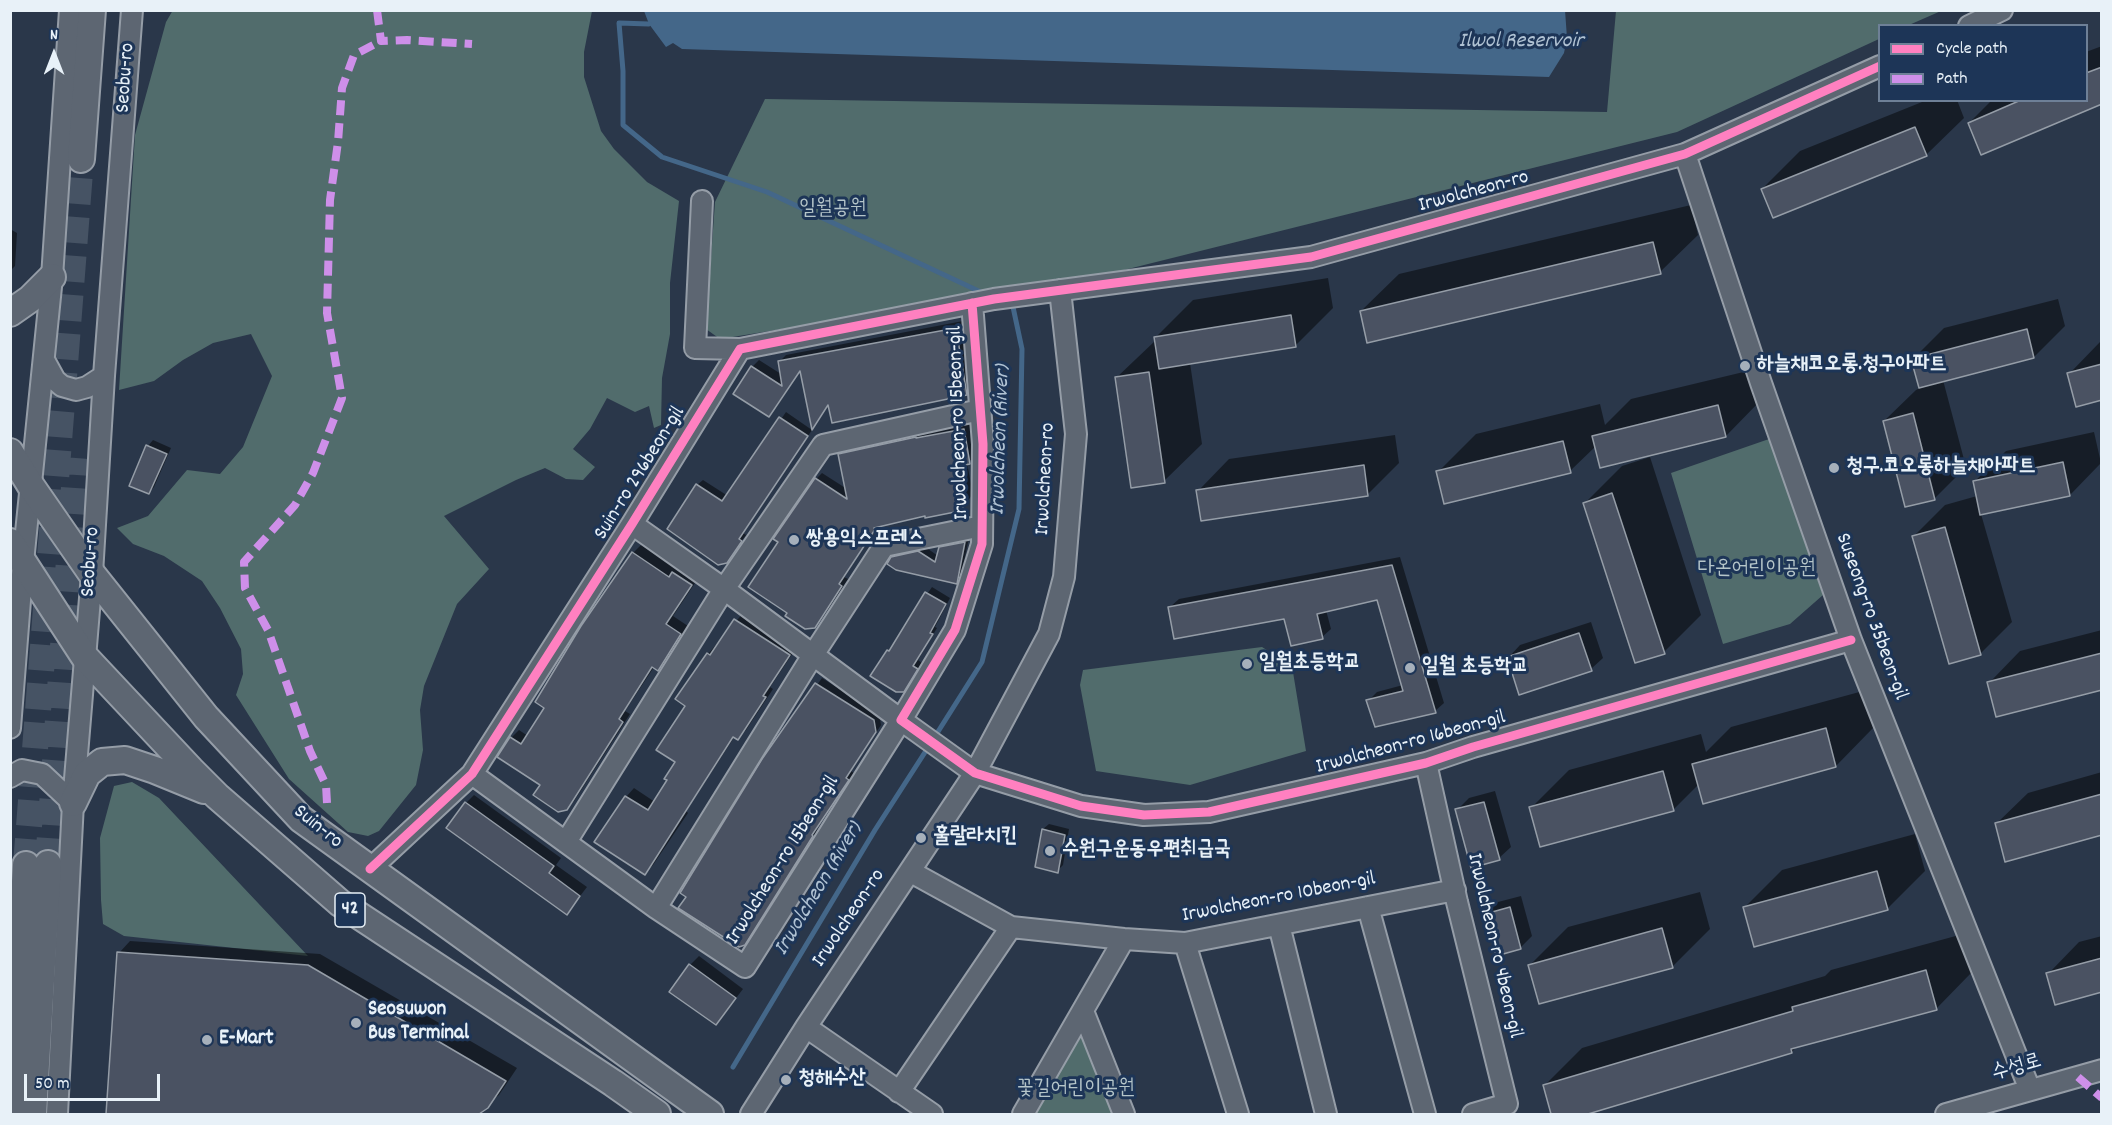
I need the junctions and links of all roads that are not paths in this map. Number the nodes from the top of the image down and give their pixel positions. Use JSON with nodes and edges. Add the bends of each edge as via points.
{"nodes":[{"id":1,"x":70,"y":10,"type":"edge"},
{"id":2,"x":92,"y":10,"type":"edge"},
{"id":3,"x":108,"y":10,"type":"edge"},
{"id":4,"x":132,"y":10,"type":"edge"},
{"id":5,"x":2002,"y":10,"type":"edge"},
{"id":6,"x":1973,"y":24,"type":"edge"},
{"id":7,"x":1878,"y":67,"type":"edge"},
{"id":8,"x":1685,"y":154,"type":"junction"},
{"id":9,"x":702,"y":201,"type":"dead end"},
{"id":10,"x":52,"y":277,"type":"junction"},
{"id":11,"x":1060,"y":290,"type":"junction"},
{"id":12,"x":972,"y":303,"type":"junction"},
{"id":13,"x":10,"y":313,"type":"edge"},
{"id":14,"x":740,"y":349,"type":"junction"},
{"id":15,"x":44,"y":360,"type":"junction"},
{"id":16,"x":104,"y":376,"type":"junction"},
{"id":17,"x":980,"y":410,"type":"junction"},
{"id":18,"x":10,"y":452,"type":"edge"},
{"id":19,"x":31,"y":486,"type":"junction"},
{"id":20,"x":632,"y":524,"type":"junction"},
{"id":21,"x":982,"y":526,"type":"junction"},
{"id":22,"x":17,"y":552,"type":"edge"},
{"id":23,"x":92,"y":574,"type":"junction"},
{"id":24,"x":724,"y":589,"type":"junction"},
{"id":25,"x":1851,"y":640,"type":"junction"},
{"id":26,"x":813,"y":655,"type":"junction"},
{"id":27,"x":84,"y":656,"type":"junction"},
{"id":28,"x":901,"y":720,"type":"junction"},
{"id":29,"x":10,"y":728,"type":"edge"},
{"id":30,"x":1426,"y":763,"type":"junction"},
{"id":31,"x":975,"y":773,"type":"junction"},
{"id":32,"x":472,"y":774,"type":"junction"},
{"id":33,"x":10,"y":777,"type":"edge"},
{"id":34,"x":218,"y":796,"type":"junction"},
{"id":35,"x":74,"y":803,"type":"junction"},
{"id":36,"x":566,"y":842,"type":"junction"},
{"id":37,"x":370,"y":870,"type":"junction"},
{"id":38,"x":911,"y":872,"type":"junction"},
{"id":39,"x":1455,"y":890,"type":"junction"},
{"id":40,"x":1368,"y":907,"type":"junction"},
{"id":41,"x":656,"y":908,"type":"junction"},
{"id":42,"x":1279,"y":925,"type":"junction"},
{"id":43,"x":1011,"y":927,"type":"junction"},
{"id":44,"x":1124,"y":939,"type":"junction"},
{"id":45,"x":1185,"y":943,"type":"junction"},
{"id":46,"x":1083,"y":1011,"type":"junction"},
{"id":47,"x":806,"y":1027,"type":"junction"},
{"id":48,"x":2102,"y":1071,"type":"edge"},
{"id":49,"x":2030,"y":1090,"type":"junction"},
{"id":50,"x":899,"y":1092,"type":"junction"},
{"id":51,"x":1509,"y":1109,"type":"edge"},
{"id":52,"x":11,"y":1114,"type":"edge"},
{"id":53,"x":33,"y":1114,"type":"edge"},
{"id":54,"x":57,"y":1114,"type":"edge"},
{"id":55,"x":657,"y":1114,"type":"edge"},
{"id":56,"x":710,"y":1114,"type":"edge"},
{"id":57,"x":751,"y":1114,"type":"edge"},
{"id":58,"x":932,"y":1114,"type":"edge"},
{"id":59,"x":1023,"y":1114,"type":"edge"},
{"id":60,"x":1124,"y":1114,"type":"edge"},
{"id":61,"x":1238,"y":1114,"type":"edge"},
{"id":62,"x":1326,"y":1114,"type":"edge"},
{"id":63,"x":1425,"y":1114,"type":"edge"},
{"id":64,"x":1473,"y":1114,"type":"edge"},
{"id":65,"x":1946,"y":1114,"type":"edge"}],
"edges":[{"from":1,"to":10,"type":"street"},
{"from":2,"to":3,"type":"main road","name":"Seobu-ro","via":[[89,159]]},
{"from":4,"to":16,"type":"street","name":"Seobu-ro"},
{"from":5,"to":6,"type":"street"},
{"from":7,"to":8,"type":"street","name":"Irwolcheon-ro"},
{"from":8,"to":11,"type":"street","name":"Irwolcheon-ro","via":[[1311,257]]},
{"from":8,"to":25,"type":"street","name":"Suseong-ro 35beon-gil"},
{"from":9,"to":14,"type":"street","via":[[695,348]]},
{"from":10,"to":13,"type":"main road"},
{"from":10,"to":15,"type":"street"},
{"from":11,"to":12,"type":"street"},
{"from":11,"to":31,"type":"street","name":"Irwolcheon-ro","via":[[1076,434],[1064,578],[1049,634]]},
{"from":12,"to":14,"type":"street"},
{"from":12,"to":17,"type":"street","name":"Irwolcheon-ro 15beon-gil"},
{"from":14,"to":20,"type":"street","name":"Suin-ro 296beon-gil"},
{"from":15,"to":16,"type":"street","via":[[55,380],[76,390]]},
{"from":15,"to":19,"type":"street"},
{"from":16,"to":23,"type":"street","name":"Seobu-ro"},
{"from":17,"to":21,"type":"street","name":"Irwolcheon-ro 15beon-gil"},
{"from":17,"to":24,"type":"street","name":"Irwolcheon-ro 15beon-gil","via":[[823,445]]},
{"from":18,"to":19,"type":"main road","name":"Suin-ro"},
{"from":19,"to":22,"type":"street"},
{"from":19,"to":23,"type":"main road","name":"Suin-ro"},
{"from":20,"to":24,"type":"street"},
{"from":20,"to":32,"type":"street","name":"Suin-ro 296beon-gil"},
{"from":21,"to":26,"type":"street","name":"Irwolcheon-ro 15beon-gil","via":[[884,546]]},
{"from":21,"to":28,"type":"street","name":"Irwolcheon-ro 15beon-gil","via":[[982,544],[956,630]]},
{"from":22,"to":27,"type":"main road","name":"Suin-ro","number":"42"},
{"from":22,"to":29,"type":"street"},
{"from":23,"to":27,"type":"street","name":"Seobu-ro"},
{"from":23,"to":37,"type":"main road","name":"Suin-ro","via":[[206,717],[293,811]]},
{"from":24,"to":26,"type":"street"},
{"from":24,"to":36,"type":"street","name":"Irwolcheon-ro 15beon-gil"},
{"from":25,"to":30,"type":"street","name":"Irwolcheon-ro 16beon-gil"},
{"from":25,"to":49,"type":"street","name":"Suseong-ro 35beon-gil"},
{"from":26,"to":28,"type":"street"},
{"from":26,"to":41,"type":"street","name":"Irwolcheon-ro 15beon-gil"},
{"from":27,"to":34,"type":"main road","name":"Suin-ro","number":"42"},
{"from":27,"to":35,"type":"street","name":"Seobu-ro"},
{"from":28,"to":31,"type":"street"},
{"from":28,"to":41,"type":"street","name":"Irwolcheon-ro 15beon-gil","via":[[745,967]]},
{"from":30,"to":31,"type":"street","name":"Irwolcheon-ro 16beon-gil","via":[[1209,812],[1144,815],[1081,806]]},
{"from":30,"to":39,"type":"street","name":"Irwolcheon-ro 4beon-gil"},
{"from":31,"to":38,"type":"street","name":"Irwolcheon-ro"},
{"from":32,"to":36,"type":"street","name":"Irwolcheon-ro 15beon-gil"},
{"from":32,"to":37,"type":"street","name":"Suin-ro 296beon-gil"},
{"from":33,"to":35,"type":"street","via":[[22,770],[42,774]]},
{"from":34,"to":35,"type":"main road","via":[[125,760],[102,762],[87,774]]},
{"from":34,"to":55,"type":"main road","name":"Suin-ro","number":"42","via":[[340,903]]},
{"from":35,"to":54,"type":"street","name":"Seobu-ro"},
{"from":36,"to":41,"type":"street","name":"Irwolcheon-ro 15beon-gil"},
{"from":37,"to":56,"type":"main road","name":"Suin-ro"},
{"from":38,"to":43,"type":"street","name":"Irwolcheon-ro 10beon-gil"},
{"from":38,"to":47,"type":"street","name":"Irwolcheon-ro"},
{"from":39,"to":40,"type":"street","name":"Irwolcheon-ro 10beon-gil"},
{"from":39,"to":51,"type":"street","name":"Irwolcheon-ro 4beon-gil"},
{"from":40,"to":42,"type":"street","name":"Irwolcheon-ro 10beon-gil"},
{"from":40,"to":63,"type":"street"},
{"from":42,"to":45,"type":"street","name":"Irwolcheon-ro 10beon-gil"},
{"from":42,"to":62,"type":"street"},
{"from":43,"to":44,"type":"street","name":"Irwolcheon-ro 10beon-gil"},
{"from":43,"to":50,"type":"street"},
{"from":44,"to":45,"type":"street","name":"Irwolcheon-ro 10beon-gil"},
{"from":44,"to":46,"type":"street"},
{"from":45,"to":61,"type":"street"},
{"from":46,"to":59,"type":"street"},
{"from":46,"to":60,"type":"street"},
{"from":47,"to":50,"type":"street"},
{"from":47,"to":57,"type":"street","name":"Irwolcheon-ro"},
{"from":48,"to":49,"type":"street","name":"수성로"},
{"from":49,"to":65,"type":"street","name":"수성로"},
{"from":50,"to":58,"type":"street"},
{"from":51,"to":64,"type":"street","name":"Irwolcheon-ro 4beon-gil"},
{"from":52,"to":53,"type":"main road","via":[[37,865]]}]}
